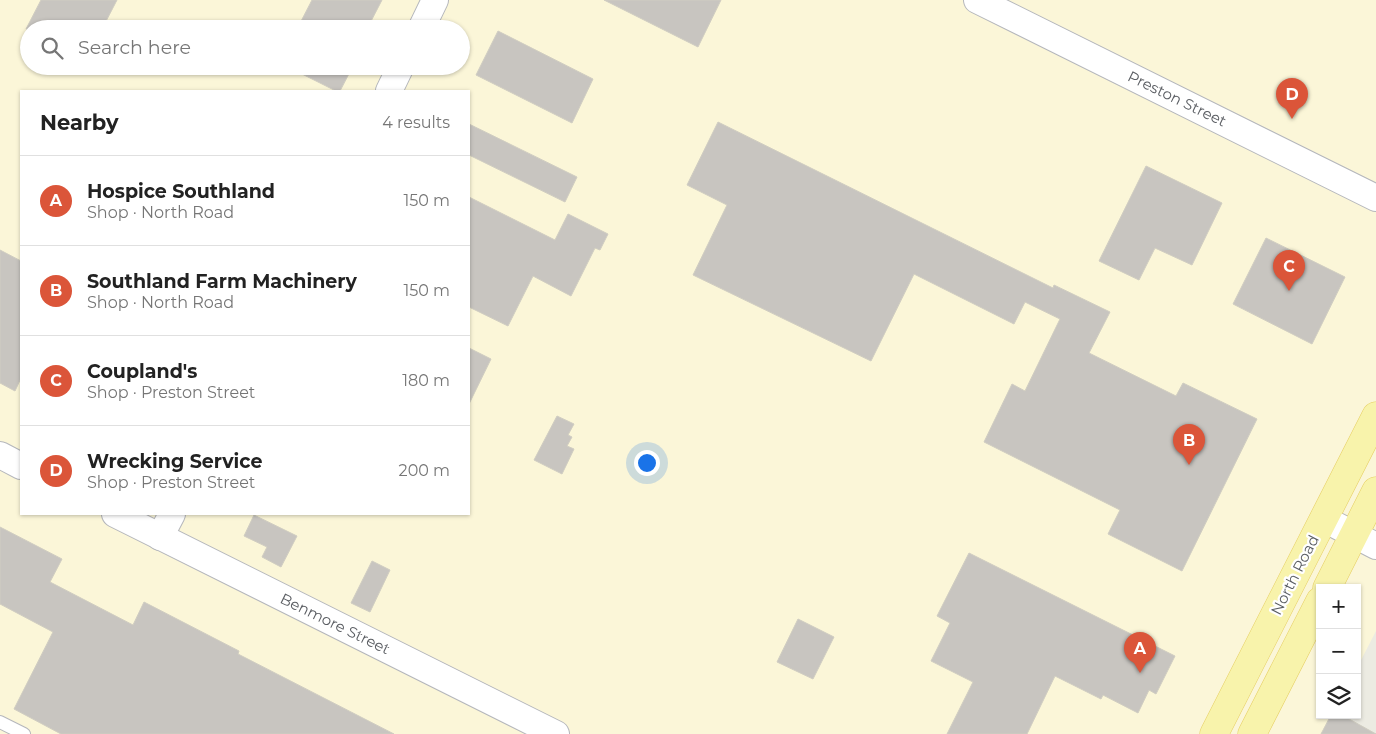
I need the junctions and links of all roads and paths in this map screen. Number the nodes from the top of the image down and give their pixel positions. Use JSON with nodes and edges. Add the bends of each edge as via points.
{"nodes":[{"id":1,"x":435,"y":0,"type":"edge"},
{"id":2,"x":978,"y":0,"type":"edge"},
{"id":3,"x":425,"y":20,"type":"edge"},
{"id":4,"x":397,"y":75,"type":"edge"},
{"id":5,"x":389,"y":90,"type":"edge"},
{"id":6,"x":1376,"y":198,"type":"edge"},
{"id":7,"x":1376,"y":416,"type":"edge"},
{"id":8,"x":0,"y":455,"type":"edge"},
{"id":9,"x":20,"y":465,"type":"edge"},
{"id":10,"x":1376,"y":491,"type":"edge"},
{"id":11,"x":117,"y":515,"type":"edge"},
{"id":12,"x":171,"y":515,"type":"edge"},
{"id":13,"x":1324,"y":519,"type":"junction"},
{"id":14,"x":160,"y":537,"type":"junction"},
{"id":15,"x":1365,"y":540,"type":"edge"},
{"id":16,"x":1330,"y":584,"type":"edge"},
{"id":17,"x":1316,"y":610,"type":"edge"},
{"id":18,"x":0,"y":722,"type":"edge"},
{"id":19,"x":24,"y":734,"type":"edge"},
{"id":20,"x":556,"y":734,"type":"edge"},
{"id":21,"x":1214,"y":734,"type":"edge"},
{"id":22,"x":1252,"y":734,"type":"edge"}],
"edges":[{"from":1,"to":3,"type":"street"},
{"from":2,"to":6,"type":"street","name":"Preston Street"},
{"from":4,"to":5,"type":"street"},
{"from":7,"to":13,"type":"main road","name":"North Road"},
{"from":8,"to":9,"type":"street"},
{"from":10,"to":15,"type":"main road"},
{"from":11,"to":14,"type":"street","name":"Benmore Street"},
{"from":12,"to":14,"type":"street"},
{"from":13,"to":15,"type":"street"},
{"from":13,"to":21,"type":"main road","name":"North Road"},
{"from":14,"to":20,"type":"street","name":"Benmore Street"},
{"from":15,"to":16,"type":"main road"},
{"from":17,"to":22,"type":"main road"},
{"from":18,"to":19,"type":"lane"}]}
